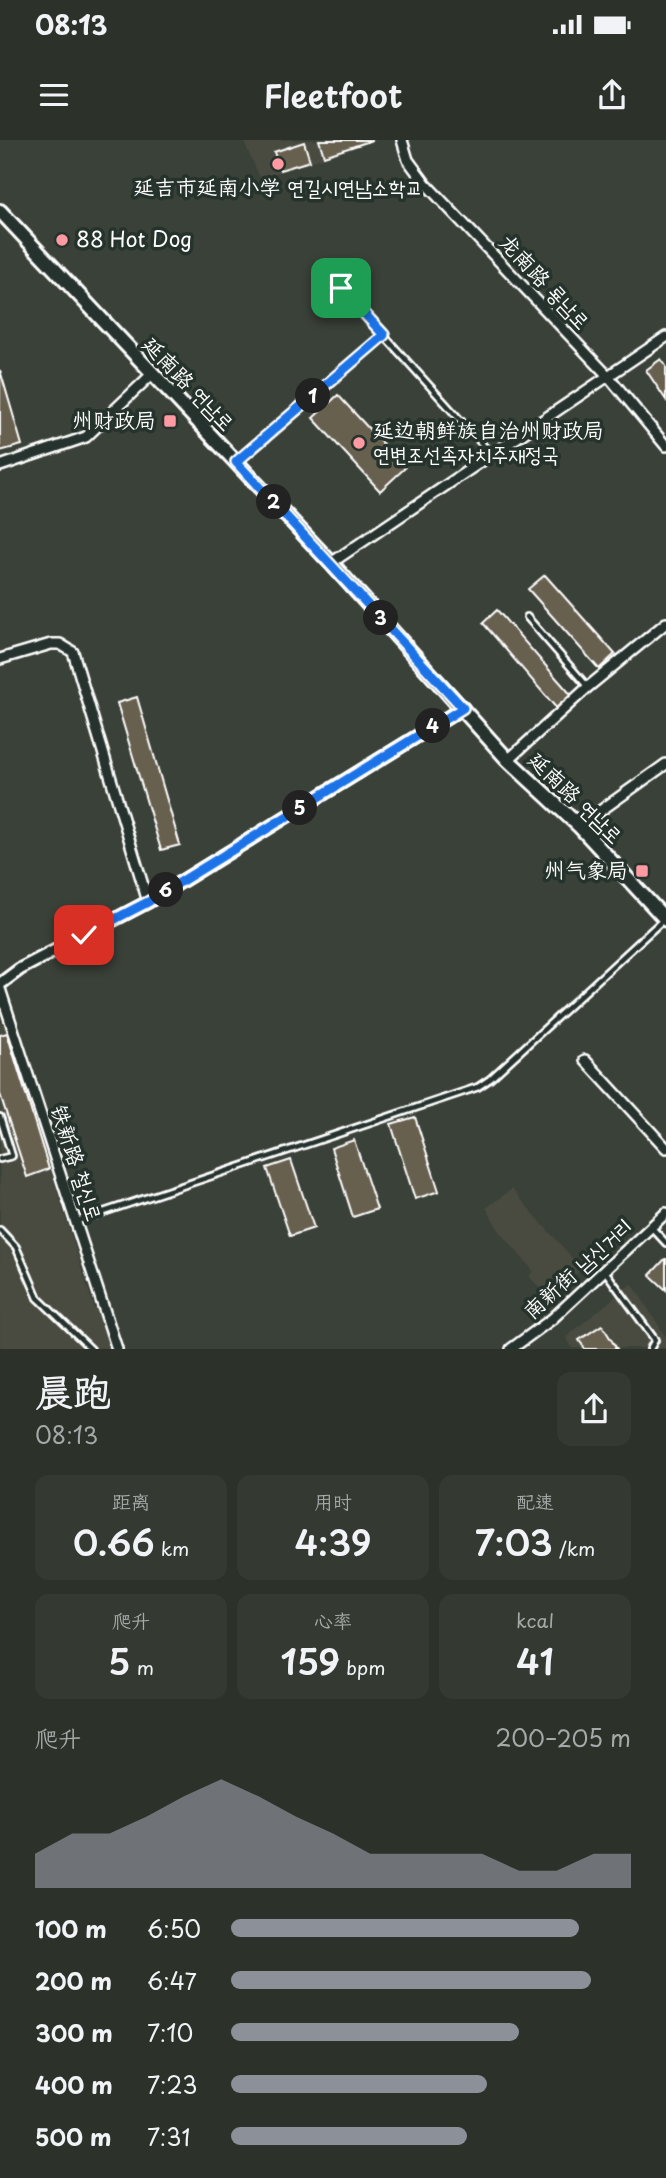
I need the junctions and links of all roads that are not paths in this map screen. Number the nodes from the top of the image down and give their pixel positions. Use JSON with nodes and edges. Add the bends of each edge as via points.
{"nodes":[{"id":1,"x":402,"y":140,"type":"edge"},
{"id":2,"x":0,"y":211,"type":"edge"},
{"id":3,"x":341,"y":288,"type":"dead end"},
{"id":4,"x":384,"y":335,"type":"junction"},
{"id":5,"x":666,"y":337,"type":"edge"},
{"id":6,"x":151,"y":375,"type":"junction"},
{"id":7,"x":609,"y":377,"type":"junction"},
{"id":8,"x":666,"y":446,"type":"edge"},
{"id":9,"x":492,"y":456,"type":"junction"},
{"id":10,"x":236,"y":462,"type":"junction"},
{"id":11,"x":0,"y":466,"type":"edge"},
{"id":12,"x":331,"y":563,"type":"junction"},
{"id":13,"x":527,"y":617,"type":"dead end"},
{"id":14,"x":666,"y":623,"type":"edge"},
{"id":15,"x":0,"y":659,"type":"edge"},
{"id":16,"x":588,"y":687,"type":"junction"},
{"id":17,"x":463,"y":708,"type":"junction"},
{"id":18,"x":508,"y":760,"type":"junction"},
{"id":19,"x":666,"y":764,"type":"edge"},
{"id":20,"x":579,"y":826,"type":"junction"},
{"id":21,"x":148,"y":902,"type":"junction"},
{"id":22,"x":666,"y":918,"type":"edge"},
{"id":23,"x":0,"y":987,"type":"edge"},
{"id":24,"x":585,"y":1060,"type":"dead end"},
{"id":25,"x":0,"y":1116,"type":"edge"},
{"id":26,"x":666,"y":1148,"type":"edge"},
{"id":27,"x":0,"y":1159,"type":"edge"},
{"id":28,"x":666,"y":1213,"type":"edge"},
{"id":29,"x":76,"y":1221,"type":"junction"},
{"id":30,"x":652,"y":1227,"type":"junction"},
{"id":31,"x":0,"y":1230,"type":"edge"},
{"id":32,"x":666,"y":1242,"type":"edge"},
{"id":33,"x":604,"y":1270,"type":"junction"},
{"id":34,"x":90,"y":1349,"type":"edge"},
{"id":35,"x":117,"y":1349,"type":"edge"},
{"id":36,"x":511,"y":1349,"type":"edge"},
{"id":37,"x":650,"y":1349,"type":"edge"}],
"edges":[{"from":1,"to":7,"type":"street","name":"龙南路 룡남로","via":[[408,160],[425,183]]},
{"from":2,"to":6,"type":"main road","name":"延南路 연남로"},
{"from":3,"to":4,"type":"lane"},
{"from":4,"to":9,"type":"lane"},
{"from":4,"to":10,"type":"lane"},
{"from":5,"to":7,"type":"street"},
{"from":6,"to":10,"type":"main road","name":"延南路 연남로"},
{"from":6,"to":11,"type":"street","via":[[86,437]]},
{"from":7,"to":8,"type":"street","name":"龙南路 룡남로"},
{"from":7,"to":9,"type":"street"},
{"from":9,"to":12,"type":"street"},
{"from":10,"to":12,"type":"main road","name":"延南路 연남로"},
{"from":12,"to":17,"type":"main road","name":"延南路 연남로"},
{"from":13,"to":16,"type":"lane"},
{"from":14,"to":16,"type":"street"},
{"from":15,"to":21,"type":"street","via":[[51,644],[73,652]]},
{"from":16,"to":18,"type":"street"},
{"from":17,"to":18,"type":"main road","name":"延南路 연남로"},
{"from":17,"to":21,"type":"street"},
{"from":18,"to":20,"type":"main road","name":"延南路 연남로"},
{"from":19,"to":20,"type":"street"},
{"from":20,"to":22,"type":"main road","name":"延南路 연남로"},
{"from":21,"to":23,"type":"street","via":[[20,969]]},
{"from":22,"to":29,"type":"lane","via":[[478,1087]]},
{"from":23,"to":29,"type":"street","name":"铁新路 철신로"},
{"from":24,"to":26,"type":"street"},
{"from":25,"to":27,"type":"lane","via":[[12,1156]]},
{"from":28,"to":30,"type":"street","name":"南新街 남신거리"},
{"from":29,"to":35,"type":"street","name":"铁新路 철신로"},
{"from":30,"to":32,"type":"lane"},
{"from":30,"to":33,"type":"street","name":"南新街 남신거리"},
{"from":31,"to":34,"type":"lane","via":[[16,1247],[38,1298]]},
{"from":33,"to":36,"type":"street","name":"南新街 남신거리","via":[[552,1320]]},
{"from":33,"to":37,"type":"lane","via":[[655,1340]]}]}
